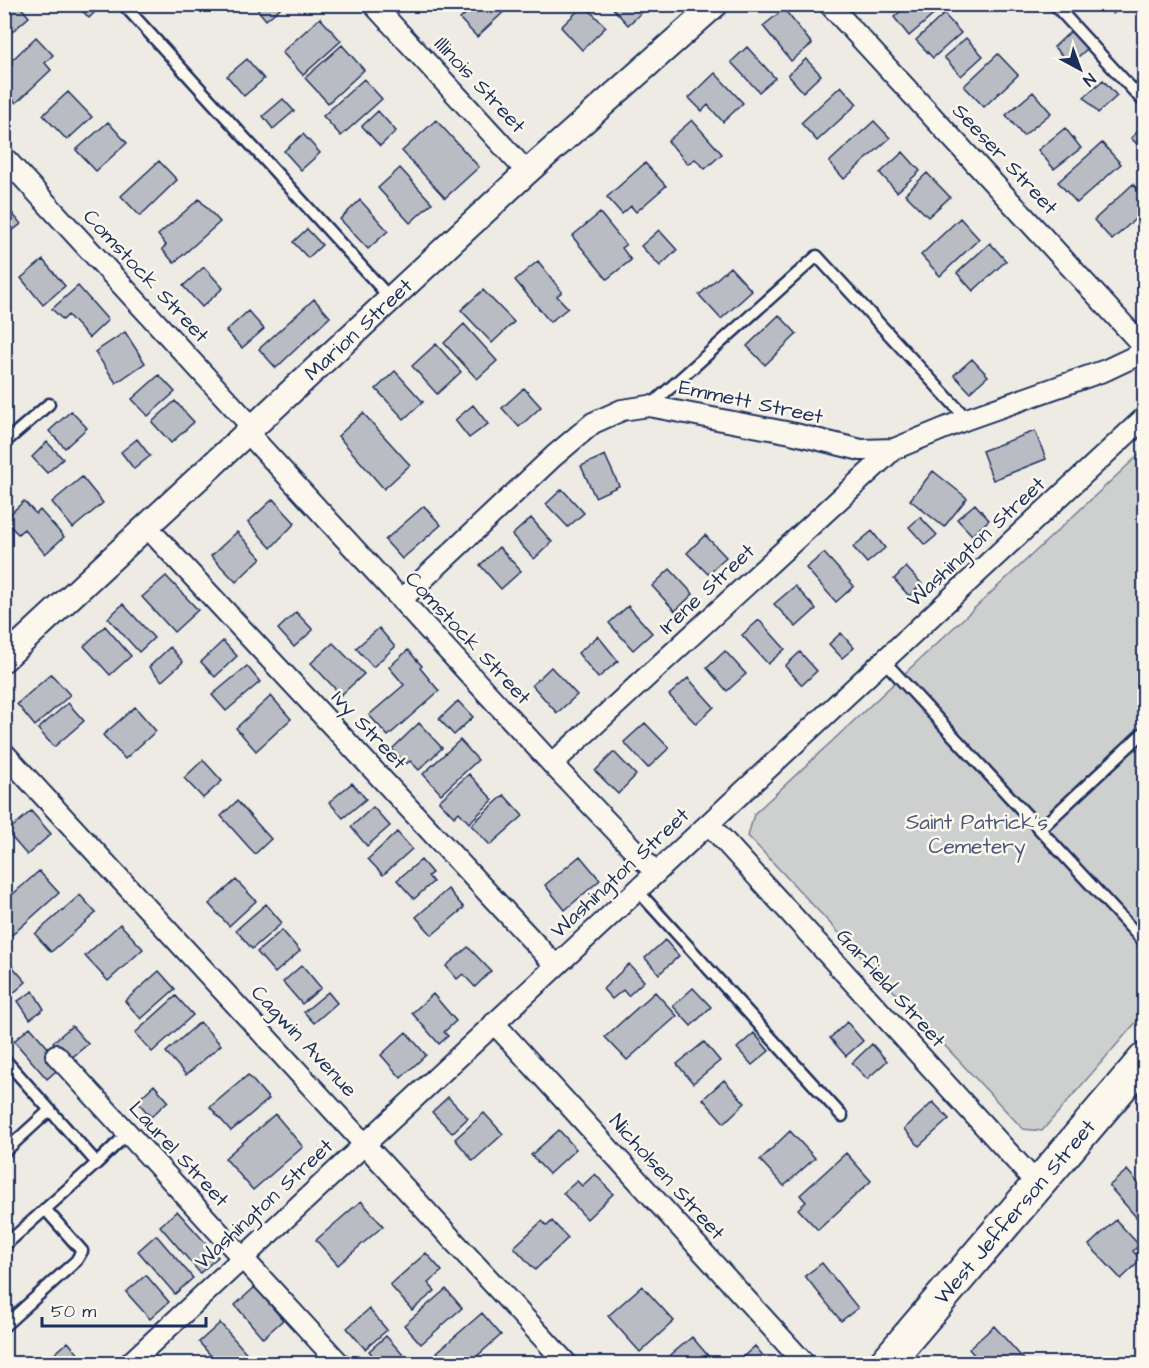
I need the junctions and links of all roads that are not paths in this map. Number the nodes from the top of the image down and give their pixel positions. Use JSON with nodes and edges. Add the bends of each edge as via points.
{"nodes":[{"id":1,"x":123,"y":4,"type":"edge"},
{"id":2,"x":373,"y":4,"type":"edge"},
{"id":3,"x":716,"y":4,"type":"edge"},
{"id":4,"x":829,"y":4,"type":"edge"},
{"id":5,"x":1054,"y":4,"type":"edge"},
{"id":6,"x":1144,"y":102,"type":"edge"},
{"id":7,"x":4,"y":157,"type":"edge"},
{"id":8,"x":527,"y":172,"type":"junction"},
{"id":9,"x":391,"y":299,"type":"junction"},
{"id":10,"x":1144,"y":347,"type":"edge"},
{"id":11,"x":1144,"y":352,"type":"edge"},
{"id":12,"x":48,"y":404,"type":"dead end"},
{"id":13,"x":649,"y":406,"type":"junction"},
{"id":14,"x":1144,"y":418,"type":"edge"},
{"id":15,"x":967,"y":419,"type":"junction"},
{"id":16,"x":250,"y":430,"type":"junction"},
{"id":17,"x":4,"y":443,"type":"edge"},
{"id":18,"x":894,"y":449,"type":"junction"},
{"id":19,"x":146,"y":526,"type":"junction"},
{"id":20,"x":401,"y":600,"type":"junction"},
{"id":21,"x":4,"y":658,"type":"edge"},
{"id":22,"x":884,"y":661,"type":"junction"},
{"id":23,"x":1144,"y":732,"type":"edge"},
{"id":24,"x":4,"y":753,"type":"edge"},
{"id":25,"x":552,"y":764,"type":"junction"},
{"id":26,"x":709,"y":824,"type":"junction"},
{"id":27,"x":1040,"y":829,"type":"junction"},
{"id":28,"x":656,"y":873,"type":"junction"},
{"id":29,"x":637,"y":890,"type":"junction"},
{"id":30,"x":1144,"y":942,"type":"edge"},
{"id":31,"x":556,"y":966,"type":"junction"},
{"id":32,"x":494,"y":1023,"type":"junction"},
{"id":33,"x":56,"y":1055,"type":"dead end"},
{"id":34,"x":1144,"y":1060,"type":"edge"},
{"id":35,"x":4,"y":1063,"type":"edge"},
{"id":36,"x":50,"y":1110,"type":"junction"},
{"id":37,"x":842,"y":1116,"type":"dead end"},
{"id":38,"x":128,"y":1133,"type":"junction"},
{"id":39,"x":366,"y":1143,"type":"junction"},
{"id":40,"x":4,"y":1152,"type":"edge"},
{"id":41,"x":97,"y":1163,"type":"junction"},
{"id":42,"x":1038,"y":1185,"type":"junction"},
{"id":43,"x":45,"y":1209,"type":"junction"},
{"id":44,"x":4,"y":1246,"type":"edge"},
{"id":45,"x":242,"y":1258,"type":"junction"},
{"id":46,"x":4,"y":1326,"type":"edge"},
{"id":47,"x":129,"y":1364,"type":"edge"},
{"id":48,"x":340,"y":1364,"type":"edge"},
{"id":49,"x":567,"y":1364,"type":"edge"},
{"id":50,"x":805,"y":1364,"type":"edge"},
{"id":51,"x":885,"y":1364,"type":"edge"}],
"edges":[{"from":1,"to":9,"type":"lane"},
{"from":2,"to":8,"type":"street","name":"Illinois Street"},
{"from":3,"to":8,"type":"street","name":"Marion Street"},
{"from":4,"to":10,"type":"street","name":"Seeser Street"},
{"from":5,"to":6,"type":"lane"},
{"from":7,"to":16,"type":"street","name":"Comstock Street"},
{"from":8,"to":9,"type":"street","name":"Marion Street"},
{"from":9,"to":16,"type":"street","name":"Marion Street"},
{"from":11,"to":15,"type":"street","name":"Emmett Street","via":[[1106,370]]},
{"from":12,"to":17,"type":"lane"},
{"from":13,"to":15,"type":"lane","via":[[817,256]]},
{"from":13,"to":18,"type":"street","name":"Emmett Street","via":[[861,450]]},
{"from":13,"to":20,"type":"street","name":"Emmett Street","via":[[622,410],[593,423]]},
{"from":14,"to":22,"type":"street","name":"Washington Street"},
{"from":15,"to":18,"type":"street","name":"Emmett Street"},
{"from":16,"to":19,"type":"street","name":"Marion Street"},
{"from":16,"to":20,"type":"street","name":"Comstock Street"},
{"from":18,"to":25,"type":"street","name":"Irene Street"},
{"from":19,"to":21,"type":"street","name":"Marion Street"},
{"from":19,"to":31,"type":"street","name":"Ivy Street"},
{"from":20,"to":25,"type":"street","name":"Comstock Street"},
{"from":22,"to":26,"type":"street","name":"Washington Street"},
{"from":22,"to":27,"type":"lane"},
{"from":23,"to":27,"type":"lane"},
{"from":24,"to":39,"type":"street","name":"Cagwin Avenue"},
{"from":25,"to":28,"type":"street","name":"Comstock Street"},
{"from":26,"to":28,"type":"street","name":"Washington Street"},
{"from":26,"to":42,"type":"street","name":"Garfield Street"},
{"from":27,"to":30,"type":"lane"},
{"from":28,"to":29,"type":"street","name":"Washington Street"},
{"from":29,"to":31,"type":"street","name":"Washington Street"},
{"from":29,"to":37,"type":"lane"},
{"from":31,"to":32,"type":"street","name":"Washington Street"},
{"from":32,"to":39,"type":"street","name":"Washington Street"},
{"from":32,"to":50,"type":"street","name":"Nicholsen Street"},
{"from":33,"to":38,"type":"street","name":"Laurel Street"},
{"from":34,"to":42,"type":"main road","name":"West Jefferson Street"},
{"from":35,"to":36,"type":"lane"},
{"from":36,"to":40,"type":"lane"},
{"from":36,"to":41,"type":"lane"},
{"from":38,"to":41,"type":"lane"},
{"from":38,"to":45,"type":"street","name":"Laurel Street"},
{"from":39,"to":45,"type":"street","name":"Washington Street"},
{"from":39,"to":49,"type":"street","name":"Cagwin Avenue"},
{"from":41,"to":43,"type":"lane"},
{"from":42,"to":51,"type":"main road","name":"West Jefferson Street"},
{"from":43,"to":44,"type":"lane"},
{"from":43,"to":46,"type":"lane","via":[[82,1251],[76,1262]]},
{"from":45,"to":47,"type":"street","name":"Washington Street"},
{"from":45,"to":48,"type":"street","name":"Laurel Street"}]}
